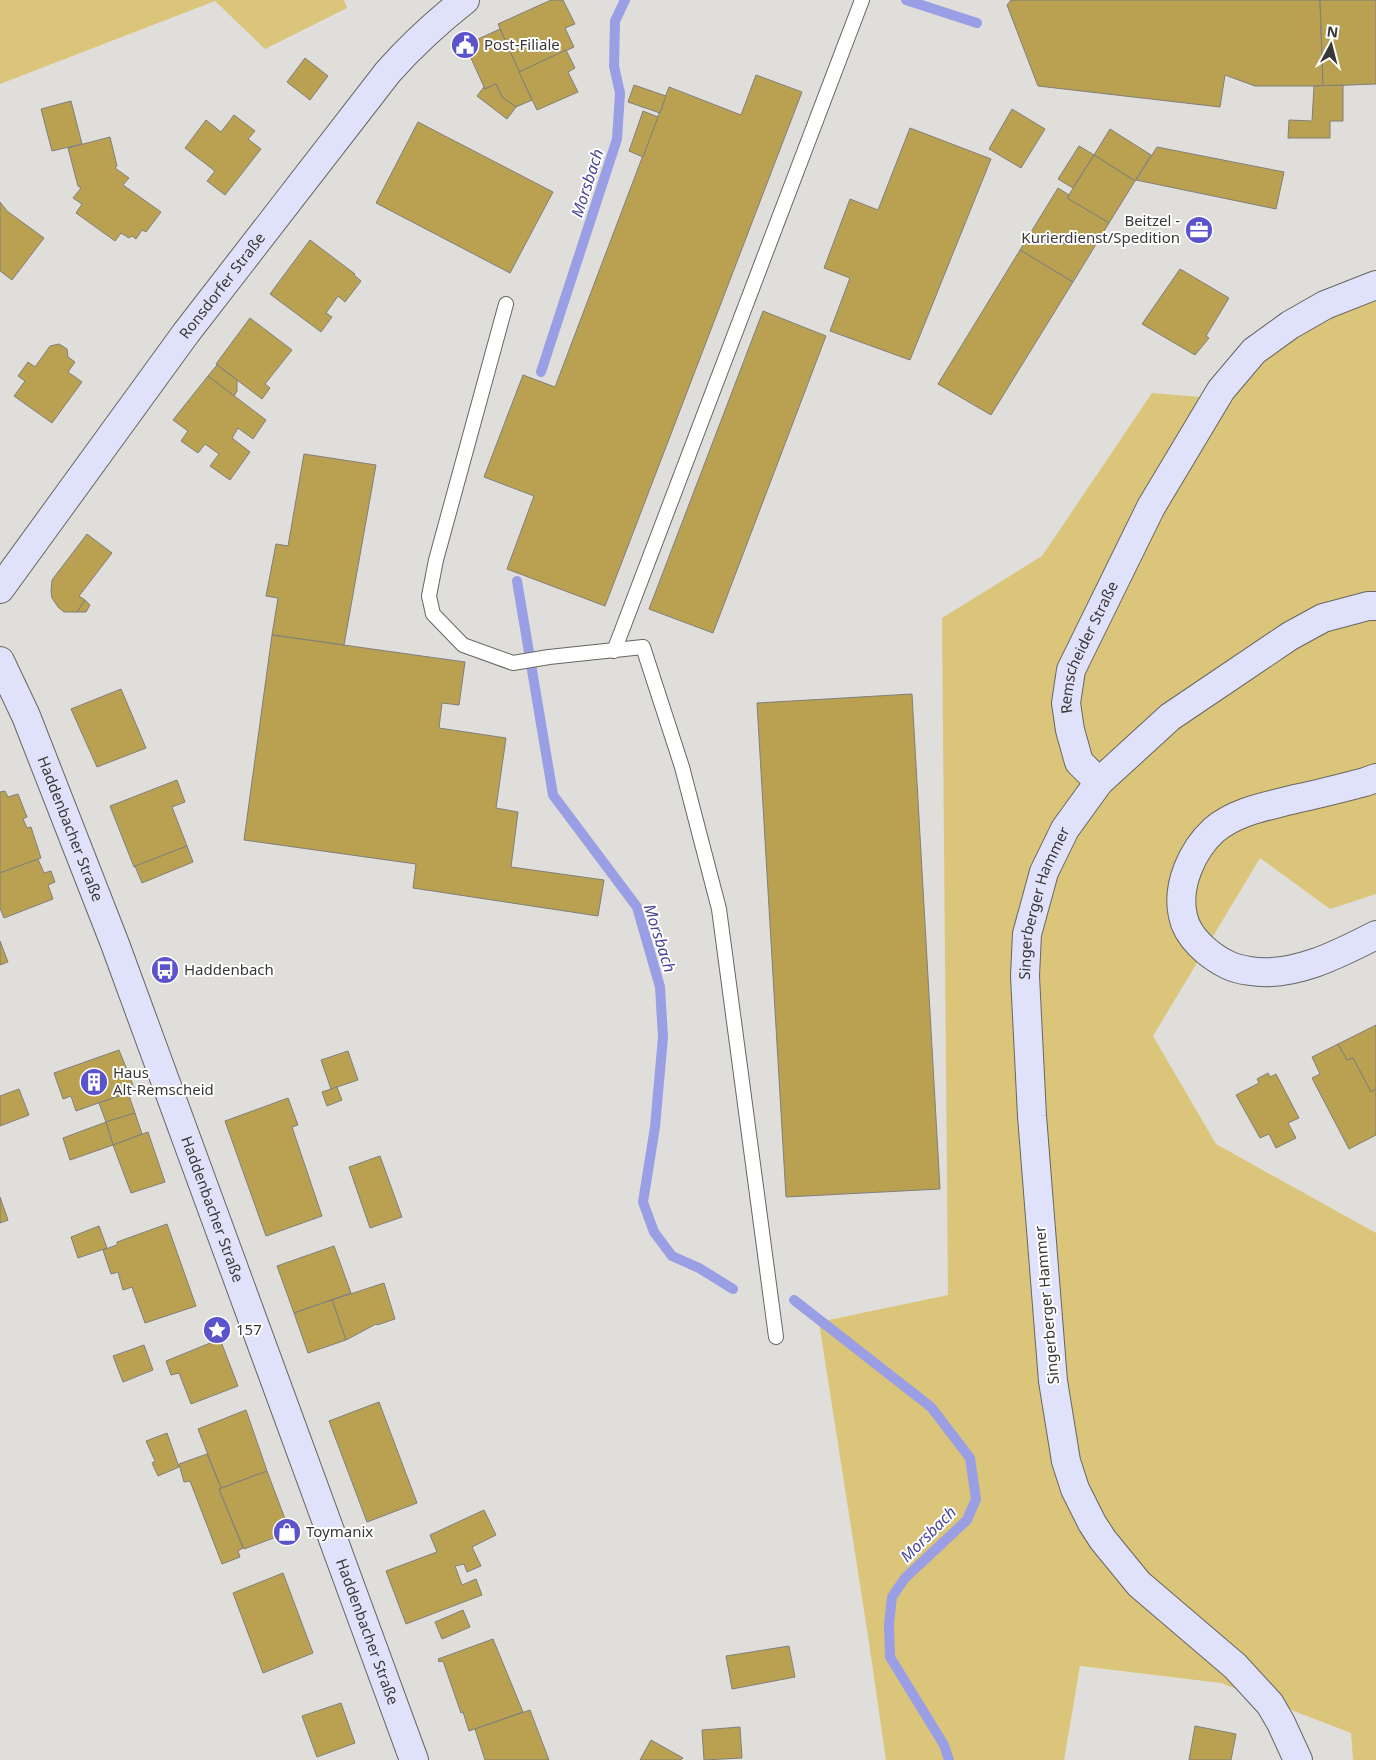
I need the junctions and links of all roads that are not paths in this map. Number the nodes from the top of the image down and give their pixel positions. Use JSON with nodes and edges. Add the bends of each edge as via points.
{"nodes":[{"id":1,"x":466,"y":0,"type":"edge"},
{"id":2,"x":862,"y":0,"type":"edge"},
{"id":3,"x":1376,"y":284,"type":"edge"},
{"id":4,"x":506,"y":304,"type":"dead end"},
{"id":5,"x":0,"y":588,"type":"edge"},
{"id":6,"x":1376,"y":606,"type":"edge"},
{"id":7,"x":614,"y":651,"type":"junction"},
{"id":8,"x":0,"y":661,"type":"edge"},
{"id":9,"x":1376,"y":778,"type":"edge"},
{"id":10,"x":1098,"y":782,"type":"junction"},
{"id":11,"x":1376,"y":935,"type":"edge"},
{"id":12,"x":776,"y":1337,"type":"dead end"},
{"id":13,"x":414,"y":1760,"type":"edge"},
{"id":14,"x":1298,"y":1760,"type":"edge"}],
"edges":[{"from":1,"to":5,"type":"main road","name":"Ronsdorfer Straße","via":[[432,26],[388,72],[192,325]]},
{"from":2,"to":7,"type":"lane"},
{"from":3,"to":10,"type":"main road","name":"Remscheider Straße","via":[[1325,305],[1254,351],[1221,390],[1151,507],[1071,670],[1066,703],[1070,730],[1079,762]]},
{"from":4,"to":7,"type":"lane","via":[[436,560],[429,596],[433,614],[463,645],[513,663]]},
{"from":6,"to":10,"type":"main road","via":[[1323,618],[1290,636],[1170,717]]},
{"from":7,"to":12,"type":"lane","via":[[643,647],[682,767],[718,909]]},
{"from":8,"to":13,"type":"main road","name":"Haddenbacher Straße","via":[[26,716],[115,944]]},
{"from":9,"to":11,"type":"main road","via":[[1259,808],[1237,816],[1215,830],[1190,862],[1182,891],[1182,916],[1198,943],[1212,955],[1229,966],[1251,971],[1299,967],[1340,953]]},
{"from":10,"to":14,"type":"main road","name":"Singerberger Hammer","via":[[1065,829],[1044,872],[1027,934],[1025,976],[1040,1229],[1053,1381],[1064,1453],[1075,1489],[1102,1540],[1139,1584],[1235,1666],[1270,1704]]}]}
